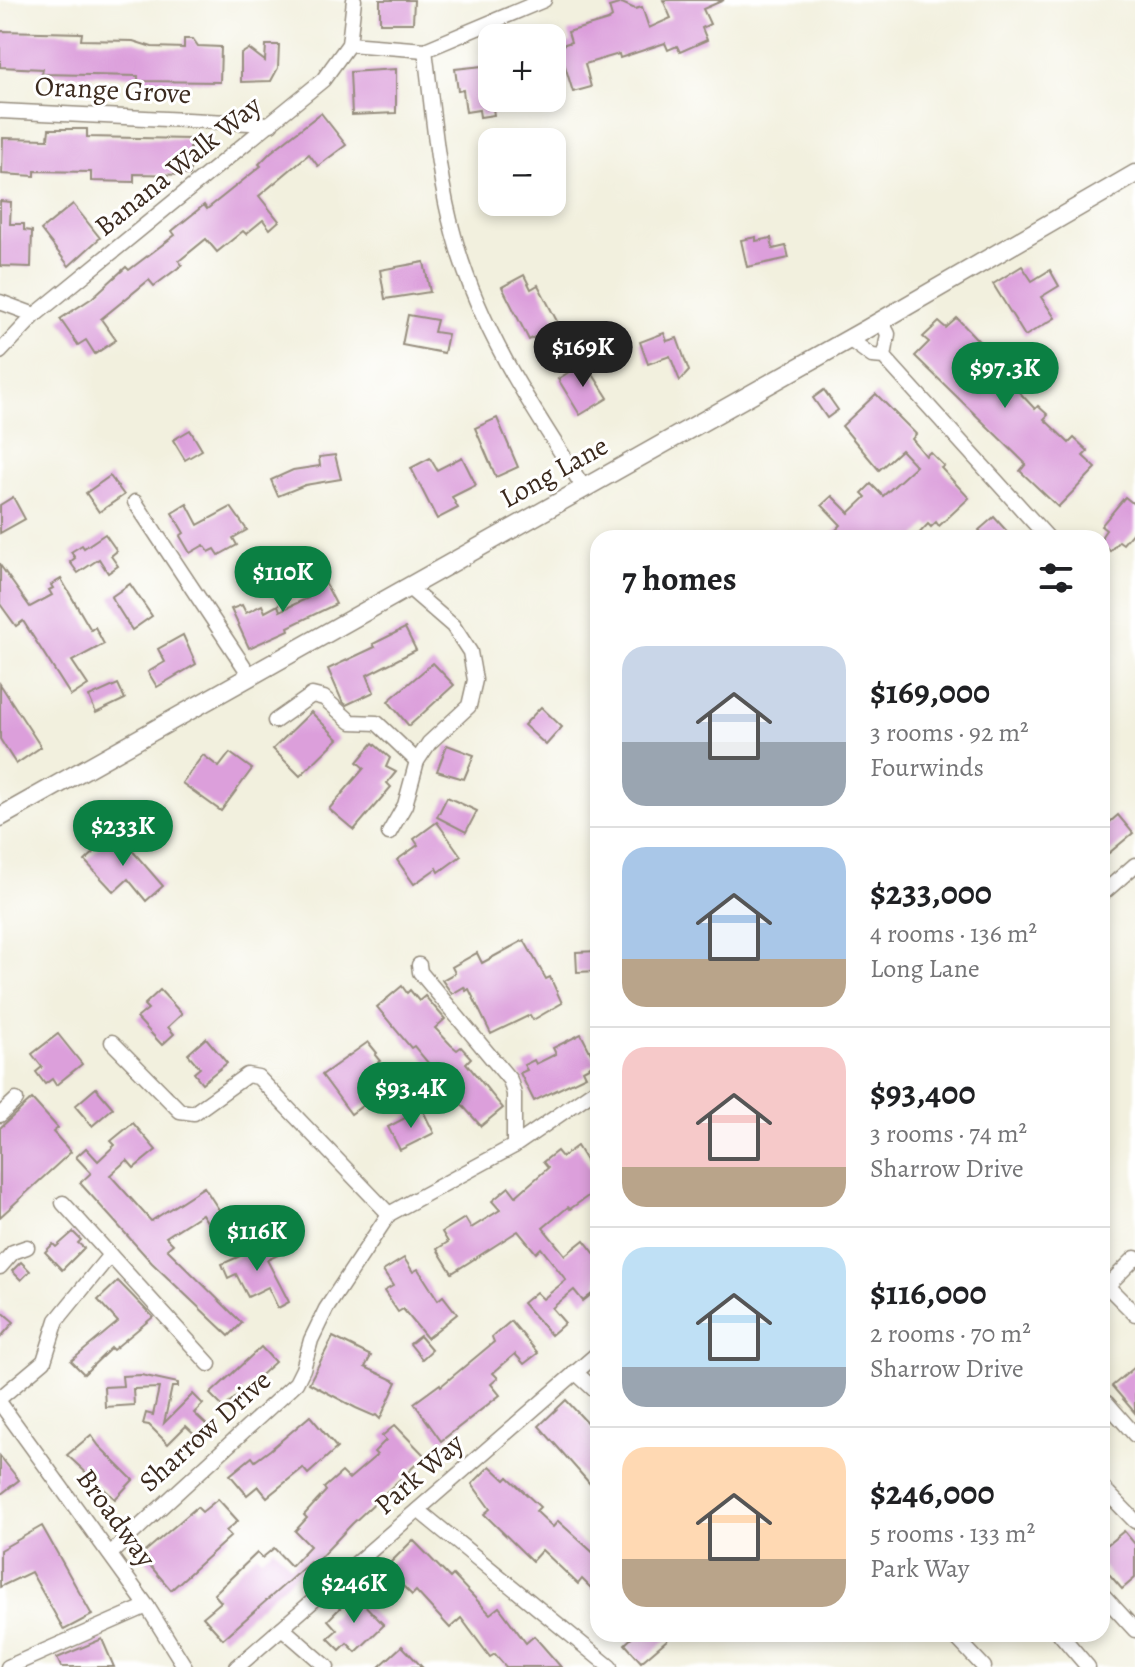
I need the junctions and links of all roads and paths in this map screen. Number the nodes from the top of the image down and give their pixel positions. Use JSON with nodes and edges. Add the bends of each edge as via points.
{"nodes":[{"id":1,"x":354,"y":0,"type":"edge"},
{"id":2,"x":544,"y":0,"type":"edge"},
{"id":3,"x":349,"y":44,"type":"junction"},
{"id":4,"x":425,"y":50,"type":"junction"},
{"id":5,"x":0,"y":111,"type":"edge"},
{"id":6,"x":271,"y":124,"type":"junction"},
{"id":7,"x":1135,"y":174,"type":"edge"},
{"id":8,"x":0,"y":302,"type":"edge"},
{"id":9,"x":35,"y":315,"type":"junction"},
{"id":10,"x":881,"y":321,"type":"junction"},
{"id":11,"x":849,"y":339,"type":"junction"},
{"id":12,"x":0,"y":352,"type":"edge"},
{"id":13,"x":884,"y":357,"type":"junction"},
{"id":14,"x":584,"y":488,"type":"junction"},
{"id":15,"x":135,"y":502,"type":"dead end"},
{"id":16,"x":1041,"y":530,"type":"edge"},
{"id":17,"x":408,"y":587,"type":"junction"},
{"id":18,"x":251,"y":677,"type":"junction"},
{"id":19,"x":275,"y":721,"type":"dead end"},
{"id":20,"x":417,"y":761,"type":"junction"},
{"id":21,"x":0,"y":817,"type":"edge"},
{"id":22,"x":389,"y":833,"type":"dead end"},
{"id":23,"x":1135,"y":865,"type":"edge"},
{"id":24,"x":1110,"y":887,"type":"edge"},
{"id":25,"x":419,"y":965,"type":"dead end"},
{"id":26,"x":112,"y":1042,"type":"dead end"},
{"id":27,"x":590,"y":1094,"type":"edge"},
{"id":28,"x":16,"y":1100,"type":"dead end"},
{"id":29,"x":0,"y":1115,"type":"edge"},
{"id":30,"x":514,"y":1146,"type":"junction"},
{"id":31,"x":63,"y":1203,"type":"dead end"},
{"id":32,"x":389,"y":1214,"type":"junction"},
{"id":33,"x":27,"y":1247,"type":"dead end"},
{"id":34,"x":110,"y":1255,"type":"junction"},
{"id":35,"x":1135,"y":1258,"type":"edge"},
{"id":36,"x":0,"y":1267,"type":"edge"},
{"id":37,"x":1110,"y":1284,"type":"edge"},
{"id":38,"x":1110,"y":1293,"type":"edge"},
{"id":39,"x":1135,"y":1314,"type":"edge"},
{"id":40,"x":590,"y":1360,"type":"edge"},
{"id":41,"x":209,"y":1364,"type":"dead end"},
{"id":42,"x":575,"y":1372,"type":"junction"},
{"id":43,"x":590,"y":1386,"type":"edge"},
{"id":44,"x":1110,"y":1406,"type":"edge"},
{"id":45,"x":2,"y":1408,"type":"edge"},
{"id":46,"x":1135,"y":1435,"type":"edge"},
{"id":47,"x":1110,"y":1495,"type":"edge"},
{"id":48,"x":418,"y":1510,"type":"junction"},
{"id":49,"x":1135,"y":1521,"type":"edge"},
{"id":50,"x":110,"y":1554,"type":"junction"},
{"id":51,"x":1110,"y":1603,"type":"edge"},
{"id":52,"x":147,"y":1606,"type":"junction"},
{"id":53,"x":282,"y":1628,"type":"junction"},
{"id":54,"x":1135,"y":1630,"type":"edge"},
{"id":55,"x":961,"y":1642,"type":"edge"},
{"id":56,"x":1067,"y":1642,"type":"edge"},
{"id":57,"x":8,"y":1667,"type":"edge"},
{"id":58,"x":185,"y":1667,"type":"edge"},
{"id":59,"x":237,"y":1667,"type":"edge"},
{"id":60,"x":327,"y":1667,"type":"edge"},
{"id":61,"x":610,"y":1667,"type":"edge"},
{"id":62,"x":984,"y":1667,"type":"edge"},
{"id":63,"x":1088,"y":1667,"type":"edge"}],
"edges":[{"from":1,"to":3,"type":"street","name":"Banana Walk Way"},
{"from":2,"to":4,"type":"street"},
{"from":3,"to":4,"type":"street"},
{"from":3,"to":6,"type":"street","name":"Banana Walk Way","via":[[323,80]]},
{"from":4,"to":14,"type":"street","via":[[454,236],[481,313],[519,389]]},
{"from":5,"to":6,"type":"street","name":"Orange Grove"},
{"from":6,"to":9,"type":"street","name":"Banana Walk Way"},
{"from":7,"to":10,"type":"main road","name":"Long Lane"},
{"from":8,"to":9,"type":"street"},
{"from":9,"to":12,"type":"street","name":"Banana Walk Way"},
{"from":10,"to":11,"type":"main road","name":"Long Lane"},
{"from":10,"to":13,"type":"street","via":[[888,334]]},
{"from":11,"to":13,"type":"street","via":[[872,356]]},
{"from":11,"to":14,"type":"main road","name":"Long Lane"},
{"from":13,"to":16,"type":"street"},
{"from":14,"to":17,"type":"main road","name":"Long Lane"},
{"from":15,"to":18,"type":"street"},
{"from":17,"to":18,"type":"main road","name":"Long Lane"},
{"from":17,"to":20,"type":"street","via":[[453,626],[470,652],[475,680],[469,706]]},
{"from":18,"to":21,"type":"main road","name":"Long Lane"},
{"from":19,"to":20,"type":"street","via":[[317,694],[351,722],[377,723]]},
{"from":20,"to":22,"type":"street","via":[[405,805]]},
{"from":23,"to":24,"type":"street"},
{"from":25,"to":30,"type":"street","via":[[510,1080]]},
{"from":26,"to":32,"type":"street","via":[[188,1114],[247,1075],[258,1077]]},
{"from":27,"to":30,"type":"street","name":"Sharrow Drive"},
{"from":28,"to":29,"type":"street"},
{"from":30,"to":32,"type":"street","name":"Sharrow Drive"},
{"from":31,"to":34,"type":"street"},
{"from":32,"to":50,"type":"street","name":"Sharrow Drive","via":[[326,1309],[296,1383]]},
{"from":33,"to":36,"type":"street","via":[[13,1252]]},
{"from":34,"to":41,"type":"street"},
{"from":34,"to":45,"type":"street","via":[[57,1320],[44,1361]]},
{"from":35,"to":37,"type":"street"},
{"from":38,"to":39,"type":"street"},
{"from":40,"to":42,"type":"street","name":"Park Way"},
{"from":42,"to":43,"type":"street"},
{"from":42,"to":48,"type":"street","name":"Park Way"},
{"from":44,"to":46,"type":"street"},
{"from":45,"to":50,"type":"street","name":"Broadway"},
{"from":47,"to":49,"type":"street"},
{"from":48,"to":53,"type":"street","name":"Park Way"},
{"from":48,"to":61,"type":"street"},
{"from":50,"to":52,"type":"street","name":"Broadway"},
{"from":51,"to":54,"type":"street"},
{"from":52,"to":57,"type":"street"},
{"from":52,"to":58,"type":"street","name":"Broadway"},
{"from":53,"to":59,"type":"street","name":"Park Way"},
{"from":53,"to":60,"type":"street"},
{"from":55,"to":62,"type":"street"},
{"from":56,"to":63,"type":"street"}]}
